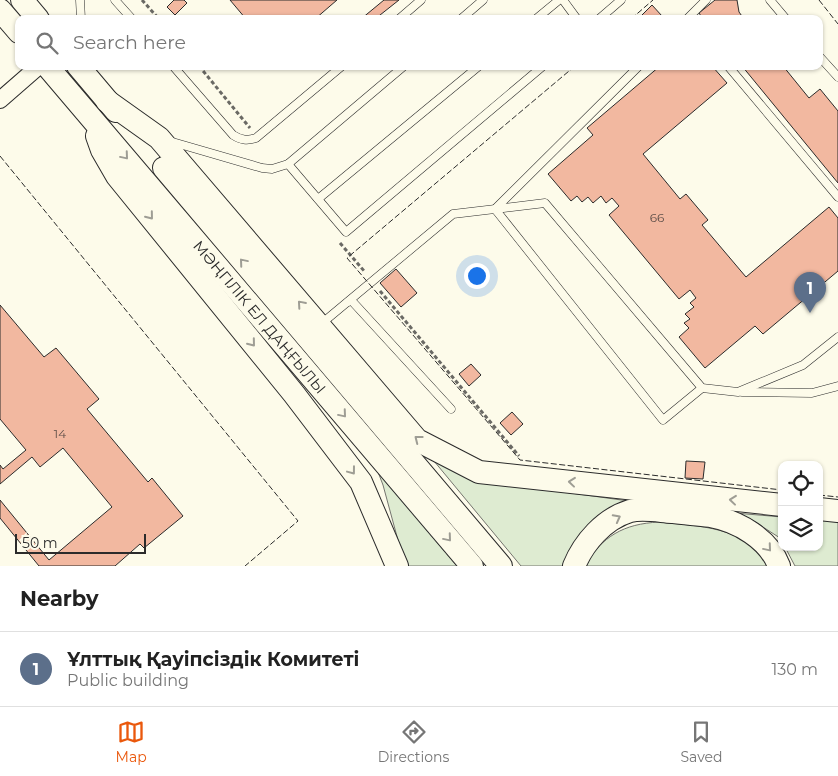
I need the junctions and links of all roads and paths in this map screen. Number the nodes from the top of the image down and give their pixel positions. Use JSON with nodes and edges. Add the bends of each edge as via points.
{"nodes":[{"id":1,"x":22,"y":0,"type":"edge"},
{"id":2,"x":80,"y":0,"type":"edge"},
{"id":3,"x":115,"y":0,"type":"edge"},
{"id":4,"x":142,"y":0,"type":"edge"},
{"id":5,"x":421,"y":0,"type":"edge"},
{"id":6,"x":483,"y":0,"type":"edge"},
{"id":7,"x":559,"y":0,"type":"edge"},
{"id":8,"x":563,"y":0,"type":"edge"},
{"id":9,"x":621,"y":0,"type":"edge"},
{"id":10,"x":706,"y":0,"type":"edge"},
{"id":11,"x":770,"y":0,"type":"edge"},
{"id":12,"x":35,"y":15,"type":"edge"},
{"id":13,"x":81,"y":15,"type":"edge"},
{"id":14,"x":128,"y":15,"type":"edge"},
{"id":15,"x":155,"y":15,"type":"edge"},
{"id":16,"x":404,"y":15,"type":"edge"},
{"id":17,"x":466,"y":15,"type":"edge"},
{"id":18,"x":541,"y":15,"type":"edge"},
{"id":19,"x":574,"y":15,"type":"edge"},
{"id":20,"x":604,"y":15,"type":"edge"},
{"id":21,"x":692,"y":15,"type":"edge"},
{"id":22,"x":783,"y":15,"type":"edge"},
{"id":23,"x":823,"y":61,"type":"edge"},
{"id":24,"x":34,"y":70,"type":"edge"},
{"id":25,"x":50,"y":70,"type":"edge"},
{"id":26,"x":176,"y":70,"type":"edge"},
{"id":27,"x":202,"y":70,"type":"edge"},
{"id":28,"x":337,"y":70,"type":"edge"},
{"id":29,"x":399,"y":70,"type":"edge"},
{"id":30,"x":474,"y":70,"type":"edge"},
{"id":31,"x":537,"y":70,"type":"edge"},
{"id":32,"x":635,"y":70,"type":"edge"},
{"id":33,"x":731,"y":70,"type":"edge"},
{"id":34,"x":85,"y":71,"type":"edge"},
{"id":35,"x":838,"y":78,"type":"edge"},
{"id":36,"x":0,"y":100,"type":"edge"},
{"id":37,"x":107,"y":101,"type":"junction"},
{"id":38,"x":90,"y":116,"type":"junction"},
{"id":39,"x":159,"y":138,"type":"junction"},
{"id":40,"x":256,"y":138,"type":"junction"},
{"id":41,"x":288,"y":164,"type":"junction"},
{"id":42,"x":838,"y":197,"type":"edge"},
{"id":43,"x":318,"y":199,"type":"junction"},
{"id":44,"x":495,"y":209,"type":"junction"},
{"id":45,"x":340,"y":243,"type":"dead end"},
{"id":46,"x":373,"y":282,"type":"junction"},
{"id":47,"x":320,"y":326,"type":"junction"},
{"id":48,"x":838,"y":337,"type":"edge"},
{"id":49,"x":838,"y":386,"type":"edge"},
{"id":50,"x":702,"y":388,"type":"junction"},
{"id":51,"x":738,"y":392,"type":"junction"},
{"id":52,"x":451,"y":409,"type":"dead end"},
{"id":53,"x":522,"y":461,"type":"dead end"},
{"id":54,"x":778,"y":505,"type":"edge"},
{"id":55,"x":823,"y":509,"type":"edge"},
{"id":56,"x":838,"y":511,"type":"edge"},
{"id":57,"x":398,"y":566,"type":"edge"},
{"id":58,"x":472,"y":566,"type":"edge"},
{"id":59,"x":501,"y":566,"type":"edge"},
{"id":60,"x":574,"y":566,"type":"edge"},
{"id":61,"x":779,"y":566,"type":"edge"}],
"edges":[{"from":1,"to":12,"type":"main road"},
{"from":2,"to":13,"type":"lane"},
{"from":3,"to":14,"type":"lane"},
{"from":4,"to":15,"type":"path"},
{"from":5,"to":16,"type":"lane"},
{"from":6,"to":17,"type":"lane"},
{"from":7,"to":18,"type":"lane"},
{"from":8,"to":19,"type":"lane"},
{"from":9,"to":20,"type":"lane"},
{"from":10,"to":21,"type":"lane"},
{"from":11,"to":22,"type":"lane"},
{"from":23,"to":35,"type":"lane"},
{"from":24,"to":36,"type":"street"},
{"from":25,"to":38,"type":"main road","name":"МӘҢГІЛІК ЕЛ ДАҢҒЫЛЫ"},
{"from":26,"to":40,"type":"lane","via":[[233,135],[241,140]]},
{"from":27,"to":40,"type":"path"},
{"from":28,"to":40,"type":"lane"},
{"from":29,"to":41,"type":"lane"},
{"from":30,"to":43,"type":"lane"},
{"from":31,"to":43,"type":"lane","via":[[346,232]]},
{"from":32,"to":44,"type":"lane"},
{"from":33,"to":42,"type":"lane"},
{"from":34,"to":37,"type":"main road","name":"МӘҢГІЛІК ЕЛ ДАҢҒЫЛЫ"},
{"from":37,"to":39,"type":"main road"},
{"from":59,"to":37,"type":"main road","name":"МӘҢГІЛІК ЕЛ ДАҢҒЫЛЫ","one_way":true},
{"from":38,"to":57,"type":"main road","one_way":true,"via":[[102,150],[117,176],[361,482]]},
{"from":38,"to":58,"type":"main road","name":"МӘҢГІЛІК ЕЛ ДАҢҒЫЛЫ","one_way":true},
{"from":39,"to":41,"type":"lane","via":[[262,168]]},
{"from":47,"to":39,"type":"main road","one_way":true},
{"from":41,"to":43,"type":"lane"},
{"from":44,"to":46,"type":"lane","via":[[453,214]]},
{"from":44,"to":50,"type":"lane","via":[[545,203]]},
{"from":44,"to":50,"type":"lane","via":[[663,420]]},
{"from":45,"to":46,"type":"path"},
{"from":46,"to":47,"type":"lane"},
{"from":46,"to":53,"type":"path"},
{"from":47,"to":52,"type":"lane","via":[[351,300]]},
{"from":54,"to":47,"type":"main road","one_way":true,"via":[[479,472],[417,440]]},
{"from":48,"to":51,"type":"lane","via":[[803,365]]},
{"from":49,"to":51,"type":"lane","via":[[812,393]]},
{"from":50,"to":51,"type":"lane"},
{"from":55,"to":56,"type":"main road"},
{"from":60,"to":61,"type":"main road","one_way":true,"via":[[581,550],[605,524],[631,511],[643,510],[710,516],[730,522],[760,540]]}]}
